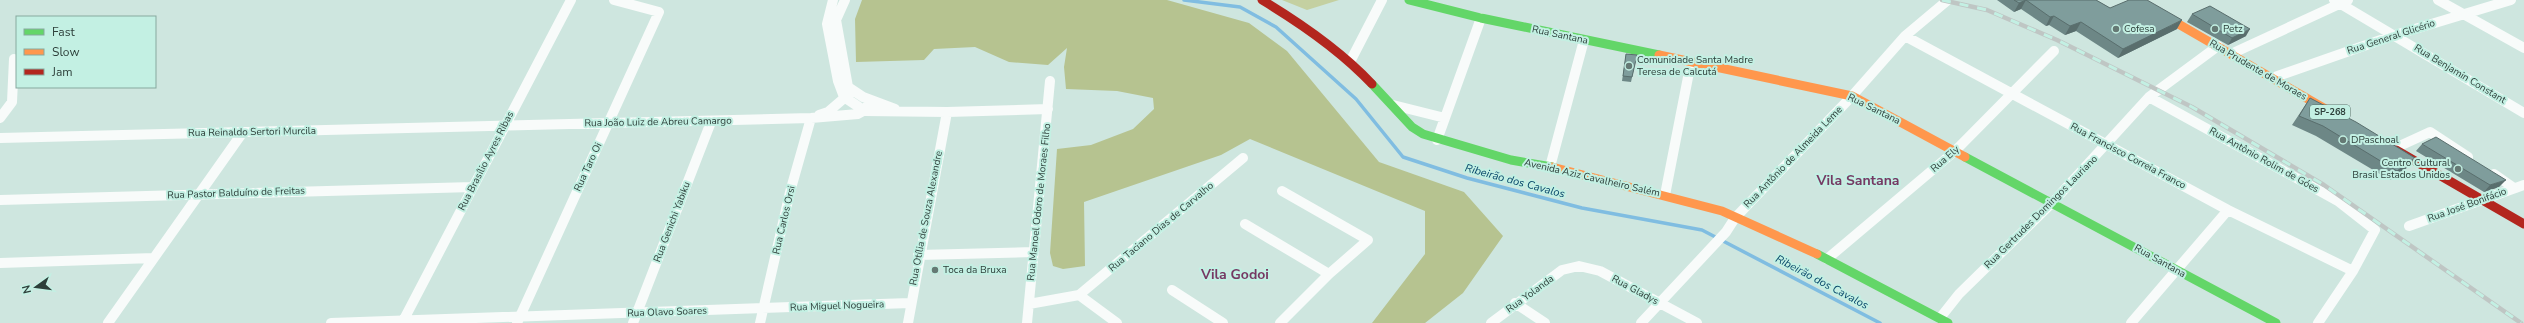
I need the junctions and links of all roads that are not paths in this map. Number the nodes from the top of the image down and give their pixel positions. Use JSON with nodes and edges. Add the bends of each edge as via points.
{"nodes":[{"id":1,"x":571,"y":0,"type":"edge"},
{"id":2,"x":614,"y":0,"type":"edge"},
{"id":3,"x":833,"y":0,"type":"edge"},
{"id":4,"x":844,"y":0,"type":"edge"},
{"id":5,"x":1262,"y":0,"type":"edge"},
{"id":6,"x":1382,"y":0,"type":"edge"},
{"id":7,"x":1409,"y":0,"type":"edge"},
{"id":8,"x":1948,"y":0,"type":"edge"},
{"id":9,"x":2137,"y":0,"type":"edge"},
{"id":10,"x":2438,"y":0,"type":"edge"},
{"id":11,"x":2511,"y":0,"type":"edge"},
{"id":12,"x":2341,"y":1,"type":"edge"},
{"id":13,"x":2463,"y":14,"type":"junction"},
{"id":14,"x":1481,"y":18,"type":"junction"},
{"id":15,"x":2395,"y":35,"type":"junction"},
{"id":16,"x":1905,"y":36,"type":"junction"},
{"id":17,"x":1584,"y":40,"type":"junction"},
{"id":18,"x":2218,"y":46,"type":"junction"},
{"id":19,"x":2524,"y":48,"type":"edge"},
{"id":20,"x":2054,"y":51,"type":"dead end"},
{"id":21,"x":2231,"y":54,"type":"junction"},
{"id":22,"x":14,"y":58,"type":"dead end"},
{"id":23,"x":1351,"y":60,"type":"junction"},
{"id":24,"x":1691,"y":62,"type":"junction"},
{"id":25,"x":2272,"y":78,"type":"junction"},
{"id":26,"x":1050,"y":81,"type":"dead end"},
{"id":27,"x":2012,"y":93,"type":"junction"},
{"id":28,"x":1852,"y":96,"type":"junction"},
{"id":29,"x":862,"y":97,"type":"junction"},
{"id":30,"x":2149,"y":97,"type":"junction"},
{"id":31,"x":848,"y":99,"type":"junction"},
{"id":32,"x":1393,"y":105,"type":"junction"},
{"id":33,"x":1048,"y":109,"type":"junction"},
{"id":34,"x":865,"y":111,"type":"junction"},
{"id":35,"x":910,"y":112,"type":"junction"},
{"id":36,"x":947,"y":112,"type":"junction"},
{"id":37,"x":2524,"y":113,"type":"edge"},
{"id":38,"x":2333,"y":114,"type":"edge"},
{"id":39,"x":0,"y":118,"type":"edge"},
{"id":40,"x":811,"y":118,"type":"junction"},
{"id":41,"x":1445,"y":118,"type":"junction"},
{"id":42,"x":711,"y":122,"type":"junction"},
{"id":43,"x":608,"y":124,"type":"junction"},
{"id":44,"x":504,"y":126,"type":"junction"},
{"id":45,"x":243,"y":132,"type":"junction"},
{"id":46,"x":0,"y":138,"type":"edge"},
{"id":47,"x":1437,"y":140,"type":"junction"},
{"id":48,"x":2107,"y":145,"type":"junction"},
{"id":49,"x":2390,"y":147,"type":"joint"},
{"id":50,"x":1955,"y":151,"type":"junction"},
{"id":51,"x":1243,"y":158,"type":"dead end"},
{"id":52,"x":1550,"y":167,"type":"junction"},
{"id":53,"x":2519,"y":186,"type":"edge"},
{"id":54,"x":473,"y":187,"type":"junction"},
{"id":55,"x":1282,"y":191,"type":"dead end"},
{"id":56,"x":199,"y":194,"type":"junction"},
{"id":57,"x":1665,"y":196,"type":"junction"},
{"id":58,"x":2481,"y":199,"type":"junction"},
{"id":59,"x":0,"y":200,"type":"edge"},
{"id":60,"x":2053,"y":202,"type":"junction"},
{"id":61,"x":2228,"y":210,"type":"junction"},
{"id":62,"x":1735,"y":218,"type":"junction"},
{"id":63,"x":1245,"y":224,"type":"dead end"},
{"id":64,"x":2524,"y":224,"type":"edge"},
{"id":65,"x":2409,"y":226,"type":"dead end"},
{"id":66,"x":1034,"y":252,"type":"junction"},
{"id":67,"x":918,"y":255,"type":"junction"},
{"id":68,"x":154,"y":258,"type":"junction"},
{"id":69,"x":1827,"y":259,"type":"junction"},
{"id":70,"x":0,"y":263,"type":"edge"},
{"id":71,"x":1571,"y":268,"type":"joint"},
{"id":72,"x":2178,"y":270,"type":"junction"},
{"id":73,"x":2353,"y":271,"type":"junction"},
{"id":74,"x":1329,"y":274,"type":"junction"},
{"id":75,"x":1172,"y":290,"type":"dead end"},
{"id":76,"x":1078,"y":295,"type":"junction"},
{"id":77,"x":910,"y":303,"type":"junction"},
{"id":78,"x":1515,"y":303,"type":"junction"},
{"id":79,"x":1660,"y":303,"type":"junction"},
{"id":80,"x":1029,"y":304,"type":"junction"},
{"id":81,"x":764,"y":308,"type":"junction"},
{"id":82,"x":634,"y":318,"type":"edge"},
{"id":83,"x":518,"y":320,"type":"edge"},
{"id":84,"x":1944,"y":320,"type":"edge"},
{"id":85,"x":402,"y":322,"type":"edge"},
{"id":86,"x":108,"y":323,"type":"edge"},
{"id":87,"x":331,"y":323,"type":"edge"},
{"id":88,"x":760,"y":323,"type":"edge"},
{"id":89,"x":908,"y":323,"type":"edge"},
{"id":90,"x":1027,"y":323,"type":"edge"},
{"id":91,"x":1116,"y":323,"type":"edge"},
{"id":92,"x":1224,"y":323,"type":"edge"},
{"id":93,"x":1280,"y":323,"type":"edge"},
{"id":94,"x":1491,"y":323,"type":"edge"},
{"id":95,"x":1545,"y":323,"type":"edge"},
{"id":96,"x":1641,"y":323,"type":"edge"},
{"id":97,"x":1697,"y":323,"type":"edge"},
{"id":98,"x":2131,"y":323,"type":"edge"},
{"id":99,"x":2276,"y":323,"type":"edge"},
{"id":100,"x":2318,"y":323,"type":"edge"}],
"edges":[{"from":1,"to":44,"type":"street","name":"Rua Brasílio Ayres Ribas"},
{"from":2,"to":43,"type":"street","name":"Rua Taro Oi","via":[[659,12]]},
{"from":3,"to":31,"type":"street","via":[[827,24],[838,81]]},
{"from":4,"to":29,"type":"street","via":[[836,20],[848,87]]},
{"from":5,"to":23,"type":"main road","name":"Avenida Aziz Cavalheiro Salém","via":[[1295,18]]},
{"from":6,"to":23,"type":"street"},
{"from":7,"to":14,"type":"main road","name":"Rua Santana"},
{"from":8,"to":16,"type":"street","name":"Rua Antônio de Almeida Leme"},
{"from":9,"to":18,"type":"main road","name":"Rua Prudente de Moraes","number":"SP-268"},
{"from":10,"to":13,"type":"street"},
{"from":11,"to":13,"type":"street","name":"Rua General Glicério"},
{"from":12,"to":15,"type":"street","name":"Rua Benjamin Constant"},
{"from":12,"to":21,"type":"street"},
{"from":13,"to":15,"type":"street","name":"Rua General Glicério"},
{"from":13,"to":19,"type":"street"},
{"from":14,"to":17,"type":"main road","name":"Rua Santana"},
{"from":14,"to":41,"type":"street"},
{"from":15,"to":25,"type":"street","name":"Rua General Glicério"},
{"from":15,"to":37,"type":"street","name":"Rua Benjamin Constant"},
{"from":16,"to":27,"type":"street","name":"Rua Francisco Correia Franco"},
{"from":16,"to":28,"type":"street","name":"Rua Antônio de Almeida Leme"},
{"from":17,"to":24,"type":"main road","name":"Rua Santana"},
{"from":17,"to":52,"type":"street"},
{"from":18,"to":21,"type":"main road","name":"Rua Prudente de Moraes","number":"SP-268"},
{"from":18,"to":30,"type":"street","name":"Rua Gertrudes Domingos Lauriano"},
{"from":20,"to":27,"type":"street","name":"Rua Ely"},
{"from":21,"to":25,"type":"main road","name":"Rua Prudente de Moraes","number":"SP-268"},
{"from":22,"to":39,"type":"street","via":[[12,102]]},
{"from":23,"to":32,"type":"main road","name":"Avenida Aziz Cavalheiro Salém"},
{"from":24,"to":28,"type":"main road","name":"Rua Santana"},
{"from":24,"to":57,"type":"street"},
{"from":25,"to":38,"type":"main road","name":"Rua Prudente de Moraes","number":"SP-268"},
{"from":26,"to":33,"type":"street","name":"Rua Manoel Odoro de Moraes Filho"},
{"from":27,"to":48,"type":"street","name":"Rua Francisco Correia Franco"},
{"from":27,"to":50,"type":"street","name":"Rua Ely"},
{"from":28,"to":50,"type":"main road","name":"Rua Santana"},
{"from":28,"to":62,"type":"street","name":"Rua Antônio de Almeida Leme"},
{"from":29,"to":31,"type":"street"},
{"from":29,"to":34,"type":"street"},
{"from":29,"to":35,"type":"street","name":"Rua João Luiz de Abreu Camargo"},
{"from":30,"to":48,"type":"street","name":"Rua Gertrudes Domingos Lauriano"},
{"from":30,"to":73,"type":"street","name":"Rua Antônio Rolim de Góes","via":[[2338,201],[2375,230]]},
{"from":31,"to":34,"type":"street"},
{"from":31,"to":40,"type":"street","name":"Rua João Luiz de Abreu Camargo","via":[[828,112]]},
{"from":32,"to":41,"type":"street"},
{"from":32,"to":47,"type":"main road","name":"Avenida Aziz Cavalheiro Salém","via":[[1412,127]]},
{"from":33,"to":36,"type":"street","name":"Rua João Luiz de Abreu Camargo"},
{"from":33,"to":66,"type":"street","name":"Rua Manoel Odoro de Moraes Filho"},
{"from":34,"to":35,"type":"street","name":"Rua João Luiz de Abreu Camargo"},
{"from":34,"to":40,"type":"street","name":"Rua João Luiz de Abreu Camargo","via":[[858,114]]},
{"from":35,"to":36,"type":"street","name":"Rua João Luiz de Abreu Camargo"},
{"from":36,"to":67,"type":"street","name":"Rua Otília de Souza Alexandre"},
{"from":40,"to":42,"type":"street","name":"Rua João Luiz de Abreu Camargo"},
{"from":40,"to":81,"type":"street","name":"Rua Carlos Orsi","via":[[790,192]]},
{"from":41,"to":47,"type":"street"},
{"from":42,"to":43,"type":"street","name":"Rua João Luiz de Abreu Camargo"},
{"from":42,"to":82,"type":"street","name":"Rua Genichi Yabiku"},
{"from":43,"to":44,"type":"street","name":"Rua João Luiz de Abreu Camargo"},
{"from":43,"to":83,"type":"street","name":"Rua Taro Oi"},
{"from":44,"to":45,"type":"street","name":"Rua Reinaldo Sertori Murcila"},
{"from":44,"to":54,"type":"street","name":"Rua Brasílio Ayres Ribas"},
{"from":45,"to":46,"type":"street","name":"Rua Reinaldo Sertori Murcila"},
{"from":45,"to":56,"type":"street"},
{"from":47,"to":52,"type":"main road","name":"Avenida Aziz Cavalheiro Salém","via":[[1511,160]]},
{"from":48,"to":60,"type":"street","name":"Rua Gertrudes Domingos Lauriano"},
{"from":48,"to":61,"type":"street","name":"Rua Francisco Correia Franco"},
{"from":49,"to":53,"type":"street","via":[[2430,132]]},
{"from":49,"to":58,"type":"main road"},
{"from":50,"to":60,"type":"main road","name":"Rua Santana"},
{"from":50,"to":69,"type":"street","name":"Rua Ely"},
{"from":51,"to":76,"type":"street","name":"Rua Taciano Dias de Carvalho"},
{"from":52,"to":57,"type":"main road","name":"Avenida Aziz Cavalheiro Salém"},
{"from":53,"to":58,"type":"street","name":"Rua José Bonifácio"},
{"from":54,"to":56,"type":"street","name":"Rua Pastor Balduíno de Freitas"},
{"from":54,"to":85,"type":"street","name":"Rua Brasílio Ayres Ribas"},
{"from":55,"to":74,"type":"street","via":[[1368,240]]},
{"from":56,"to":59,"type":"street","name":"Rua Pastor Balduíno de Freitas"},
{"from":56,"to":68,"type":"street"},
{"from":57,"to":62,"type":"main road","name":"Avenida Aziz Cavalheiro Salém","via":[[1722,210]]},
{"from":58,"to":64,"type":"main road"},
{"from":58,"to":65,"type":"street","name":"Rua José Bonifácio"},
{"from":60,"to":72,"type":"main road","name":"Rua Santana"},
{"from":60,"to":84,"type":"street","name":"Rua Gertrudes Domingos Lauriano","via":[[1958,294]]},
{"from":61,"to":72,"type":"street"},
{"from":61,"to":73,"type":"street","name":"Rua Francisco Correia Franco"},
{"from":62,"to":69,"type":"main road","name":"Avenida Aziz Cavalheiro Salém"},
{"from":62,"to":79,"type":"street","name":"Rua Antônio de Almeida Leme","via":[[1726,232]]},
{"from":63,"to":74,"type":"street"},
{"from":66,"to":67,"type":"street"},
{"from":66,"to":80,"type":"street","name":"Rua Manoel Odoro de Moraes Filho"},
{"from":67,"to":77,"type":"street","name":"Rua Otília de Souza Alexandre"},
{"from":68,"to":70,"type":"street"},
{"from":68,"to":86,"type":"street"},
{"from":69,"to":84,"type":"main road","name":"Avenida Aziz Cavalheiro Salém"},
{"from":71,"to":78,"type":"street","name":"Rua Yolanda","via":[[1562,270]]},
{"from":71,"to":79,"type":"street","name":"Rua Gladys","via":[[1579,266],[1600,271]]},
{"from":72,"to":98,"type":"street"},
{"from":72,"to":99,"type":"main road","name":"Rua Santana"},
{"from":73,"to":100,"type":"street"},
{"from":74,"to":93,"type":"street"},
{"from":75,"to":92,"type":"street"},
{"from":76,"to":80,"type":"street"},
{"from":76,"to":91,"type":"street"},
{"from":77,"to":81,"type":"street","name":"Rua Miguel Nogueira"},
{"from":77,"to":89,"type":"street","name":"Rua Otília de Souza Alexandre"},
{"from":78,"to":94,"type":"street","name":"Rua Yolanda"},
{"from":78,"to":95,"type":"street"},
{"from":79,"to":96,"type":"street"},
{"from":79,"to":97,"type":"street","name":"Rua Gladys"},
{"from":80,"to":90,"type":"street","name":"Rua Manoel Odoro de Moraes Filho"},
{"from":81,"to":82,"type":"street","name":"Rua Olavo Soares"},
{"from":81,"to":88,"type":"street","name":"Rua Carlos Orsi"},
{"from":82,"to":83,"type":"street","name":"Rua Olavo Soares"},
{"from":83,"to":85,"type":"street","name":"Rua Olavo Soares"},
{"from":85,"to":87,"type":"street","name":"Rua Olavo Soares"}]}
